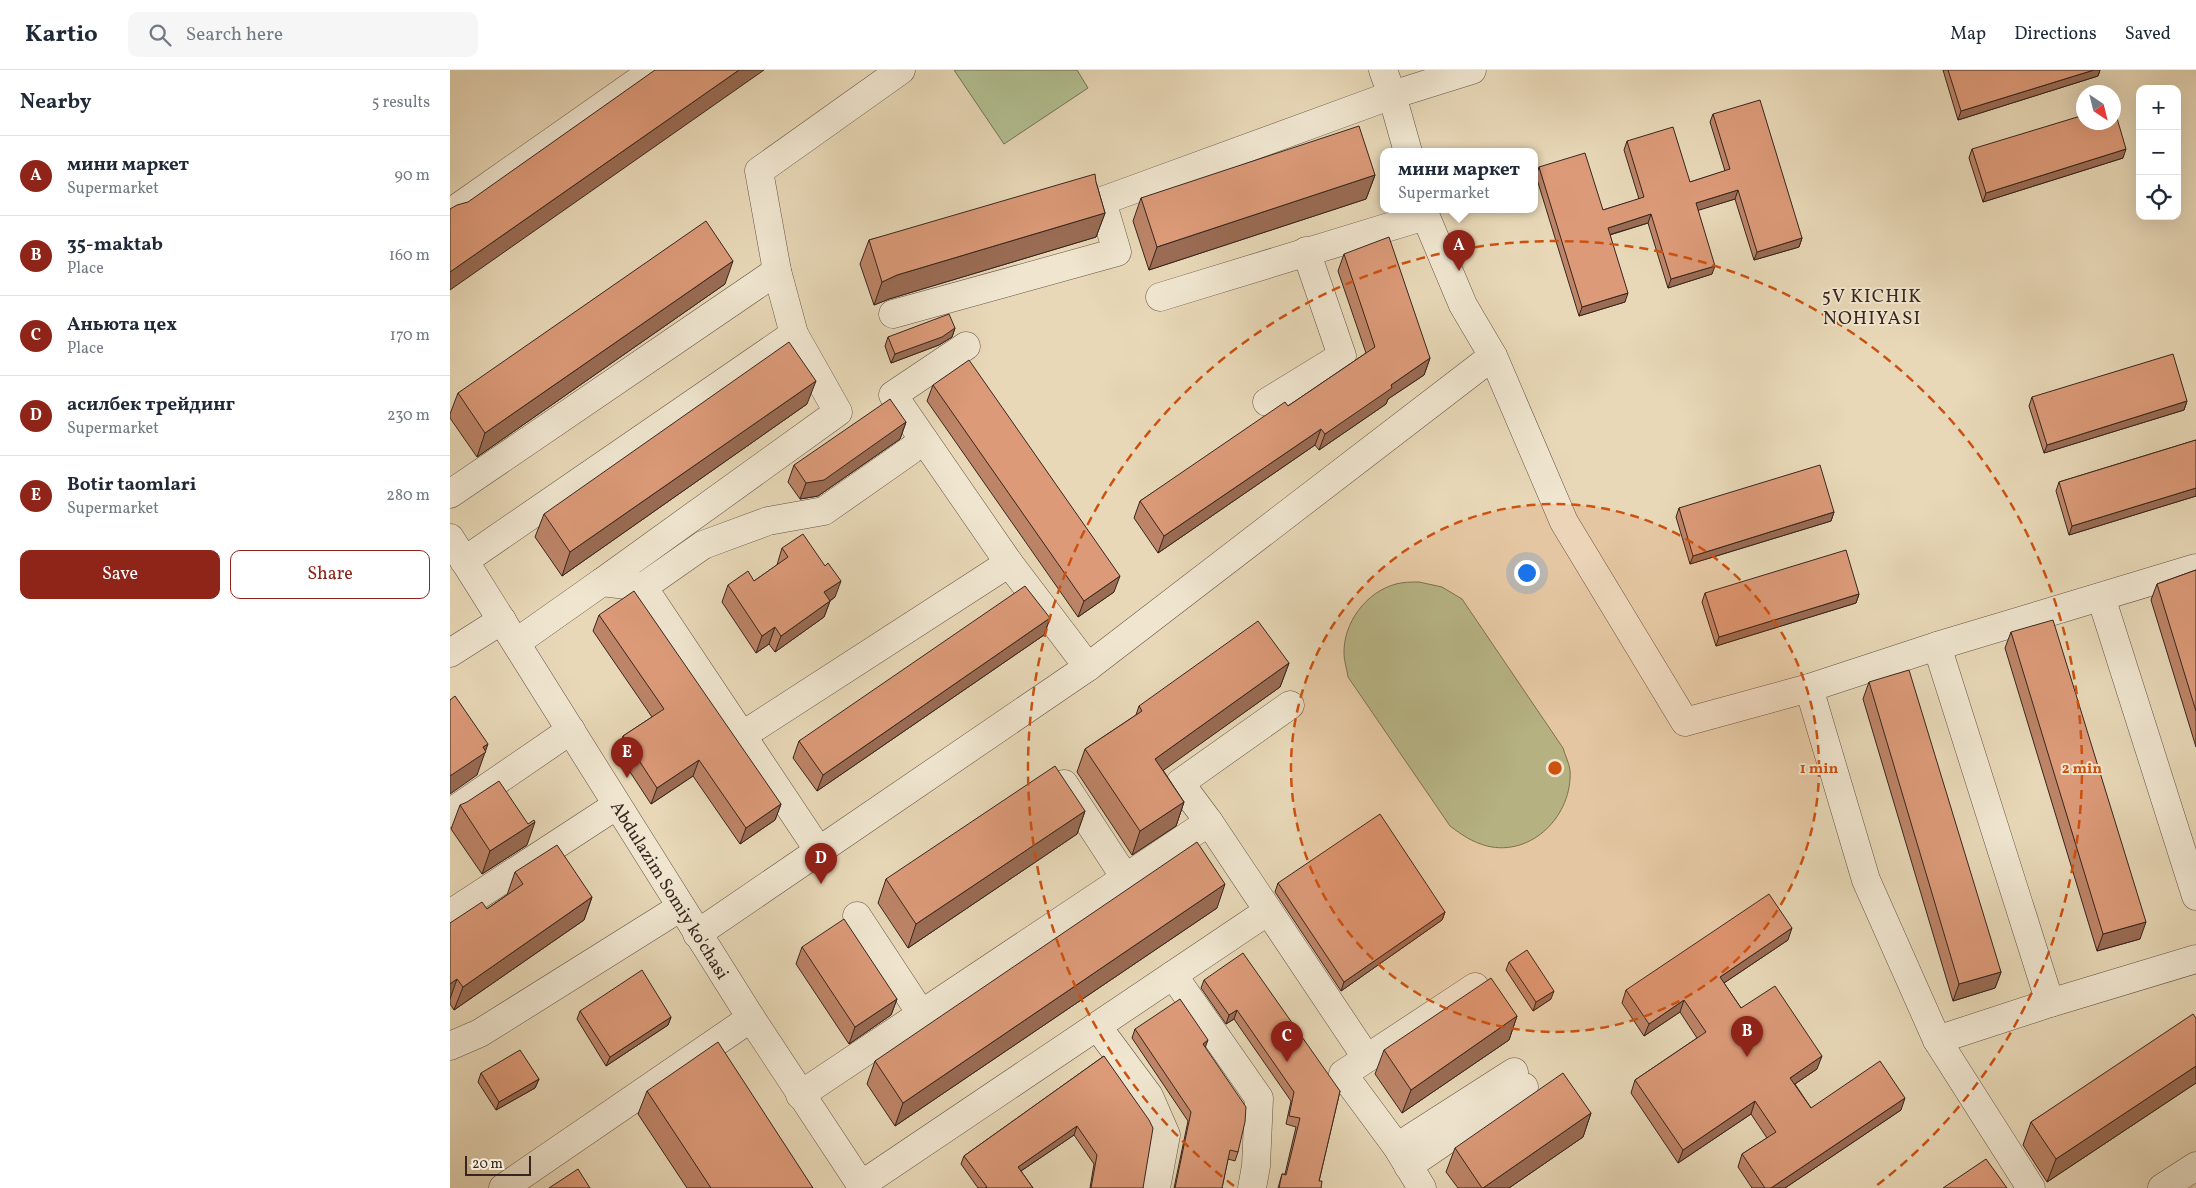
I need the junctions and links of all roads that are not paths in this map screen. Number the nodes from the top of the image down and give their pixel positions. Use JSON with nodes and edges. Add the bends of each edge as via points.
{"nodes":[{"id":1,"x":654,"y":70,"type":"edge"},
{"id":2,"x":901,"y":70,"type":"edge"},
{"id":3,"x":1472,"y":70,"type":"edge"},
{"id":4,"x":1388,"y":82,"type":"edge"},
{"id":5,"x":1407,"y":148,"type":"edge"},
{"id":6,"x":450,"y":213,"type":"edge"},
{"id":7,"x":1424,"y":213,"type":"edge"},
{"id":8,"x":1306,"y":251,"type":"junction"},
{"id":9,"x":777,"y":271,"type":"junction"},
{"id":10,"x":1160,"y":297,"type":"dead end"},
{"id":11,"x":893,"y":314,"type":"dead end"},
{"id":12,"x":794,"y":334,"type":"junction"},
{"id":13,"x":966,"y":346,"type":"dead end"},
{"id":14,"x":1493,"y":356,"type":"junction"},
{"id":15,"x":1268,"y":402,"type":"dead end"},
{"id":16,"x":923,"y":439,"type":"junction"},
{"id":17,"x":450,"y":494,"type":"edge"},
{"id":18,"x":450,"y":538,"type":"edge"},
{"id":19,"x":464,"y":561,"type":"junction"},
{"id":20,"x":1009,"y":563,"type":"junction"},
{"id":21,"x":2196,"y":568,"type":"edge"},
{"id":22,"x":602,"y":582,"type":"junction"},
{"id":23,"x":643,"y":587,"type":"junction"},
{"id":24,"x":2101,"y":597,"type":"junction"},
{"id":25,"x":502,"y":620,"type":"junction"},
{"id":26,"x":517,"y":642,"type":"junction"},
{"id":27,"x":1937,"y":646,"type":"junction"},
{"id":28,"x":450,"y":654,"type":"edge"},
{"id":29,"x":1088,"y":667,"type":"junction"},
{"id":30,"x":1809,"y":688,"type":"junction"},
{"id":31,"x":1290,"y":705,"type":"dead end"},
{"id":32,"x":571,"y":730,"type":"junction"},
{"id":33,"x":743,"y":735,"type":"junction"},
{"id":34,"x":1060,"y":779,"type":"edge"},
{"id":35,"x":617,"y":805,"type":"junction"},
{"id":36,"x":450,"y":813,"type":"edge"},
{"id":37,"x":1209,"y":822,"type":"junction"},
{"id":38,"x":819,"y":851,"type":"junction"},
{"id":39,"x":1126,"y":879,"type":"junction"},
{"id":40,"x":2196,"y":896,"type":"edge"},
{"id":41,"x":681,"y":908,"type":"junction"},
{"id":42,"x":1268,"y":910,"type":"junction"},
{"id":43,"x":450,"y":914,"type":"edge"},
{"id":44,"x":857,"y":916,"type":"dead end"},
{"id":45,"x":697,"y":934,"type":"junction"},
{"id":46,"x":2196,"y":959,"type":"edge"},
{"id":47,"x":1174,"y":975,"type":"junction"},
{"id":48,"x":1474,"y":987,"type":"edge"},
{"id":49,"x":2050,"y":1003,"type":"junction"},
{"id":50,"x":922,"y":1015,"type":"junction"},
{"id":51,"x":751,"y":1018,"type":"junction"},
{"id":52,"x":1097,"y":1026,"type":"junction"},
{"id":53,"x":1937,"y":1040,"type":"junction"},
{"id":54,"x":450,"y":1046,"type":"edge"},
{"id":55,"x":1366,"y":1057,"type":"junction"},
{"id":56,"x":1519,"y":1080,"type":"dead end"},
{"id":57,"x":800,"y":1095,"type":"junction"},
{"id":58,"x":2196,"y":1166,"type":"edge"},
{"id":59,"x":1409,"y":1167,"type":"edge"},
{"id":60,"x":862,"y":1187,"type":"edge"},
{"id":61,"x":503,"y":1188,"type":"edge"},
{"id":62,"x":1156,"y":1188,"type":"edge"},
{"id":63,"x":1252,"y":1188,"type":"edge"},
{"id":64,"x":2031,"y":1188,"type":"edge"},
{"id":65,"x":2162,"y":1188,"type":"edge"}],
"edges":[{"from":1,"to":6,"type":"street"},
{"from":2,"to":9,"type":"street","via":[[759,171]]},
{"from":3,"to":4,"type":"street"},
{"from":4,"to":5,"type":"street"},
{"from":4,"to":11,"type":"street","via":[[1102,201],[1116,252]]},
{"from":7,"to":8,"type":"street"},
{"from":7,"to":14,"type":"street","via":[[1463,305]]},
{"from":8,"to":10,"type":"street"},
{"from":8,"to":15,"type":"street","via":[[1342,356]]},
{"from":9,"to":12,"type":"street"},
{"from":9,"to":17,"type":"street"},
{"from":12,"to":19,"type":"street"},
{"from":12,"to":22,"type":"street","via":[[838,412]]},
{"from":13,"to":16,"type":"street","via":[[894,395]]},
{"from":14,"to":29,"type":"street"},
{"from":14,"to":30,"type":"street","via":[[1564,522],[1685,722]]},
{"from":16,"to":20,"type":"street"},
{"from":16,"to":23,"type":"street","via":[[824,511],[768,521],[703,545]]},
{"from":18,"to":19,"type":"street","name":"Abdulazim Somiy ko'chasi"},
{"from":19,"to":25,"type":"street","name":"Abdulazim Somiy ko'chasi"},
{"from":20,"to":29,"type":"street"},
{"from":20,"to":33,"type":"street"},
{"from":21,"to":24,"type":"street"},
{"from":22,"to":23,"type":"street"},
{"from":22,"to":26,"type":"street"},
{"from":23,"to":33,"type":"street"},
{"from":24,"to":27,"type":"street"},
{"from":24,"to":40,"type":"street"},
{"from":25,"to":26,"type":"street","name":"Abdulazim Somiy ko'chasi"},
{"from":25,"to":28,"type":"street"},
{"from":26,"to":32,"type":"street","name":"Abdulazim Somiy ko'chasi"},
{"from":27,"to":30,"type":"street"},
{"from":27,"to":49,"type":"street"},
{"from":29,"to":38,"type":"street"},
{"from":30,"to":53,"type":"street","via":[[1866,880]]},
{"from":31,"to":37,"type":"street","via":[[1180,783]]},
{"from":32,"to":35,"type":"street","name":"Abdulazim Somiy ko'chasi"},
{"from":32,"to":36,"type":"street"},
{"from":33,"to":38,"type":"street"},
{"from":34,"to":39,"type":"street"},
{"from":35,"to":41,"type":"street","name":"Abdulazim Somiy ko'chasi"},
{"from":35,"to":43,"type":"street"},
{"from":37,"to":39,"type":"street"},
{"from":37,"to":42,"type":"street"},
{"from":38,"to":45,"type":"street"},
{"from":39,"to":50,"type":"street"},
{"from":41,"to":45,"type":"street","name":"Abdulazim Somiy ko'chasi"},
{"from":41,"to":54,"type":"street","via":[[480,1033]]},
{"from":42,"to":47,"type":"street"},
{"from":42,"to":55,"type":"street"},
{"from":44,"to":50,"type":"street"},
{"from":45,"to":51,"type":"street","name":"Abdulazim Somiy ko'chasi"},
{"from":46,"to":49,"type":"street"},
{"from":47,"to":52,"type":"street"},
{"from":47,"to":63,"type":"street","via":[[1259,1098]]},
{"from":48,"to":55,"type":"street"},
{"from":49,"to":53,"type":"street"},
{"from":50,"to":57,"type":"street"},
{"from":51,"to":57,"type":"street","name":"Abdulazim Somiy ko'chasi"},
{"from":51,"to":61,"type":"street"},
{"from":52,"to":60,"type":"street"},
{"from":52,"to":62,"type":"street","via":[[1149,1096],[1166,1135]]},
{"from":53,"to":64,"type":"street"},
{"from":55,"to":59,"type":"street","via":[[1343,1074]]},
{"from":56,"to":59,"type":"street"},
{"from":57,"to":60,"type":"street","name":"Abdulazim Somiy ko'chasi"},
{"from":58,"to":65,"type":"street"}]}
